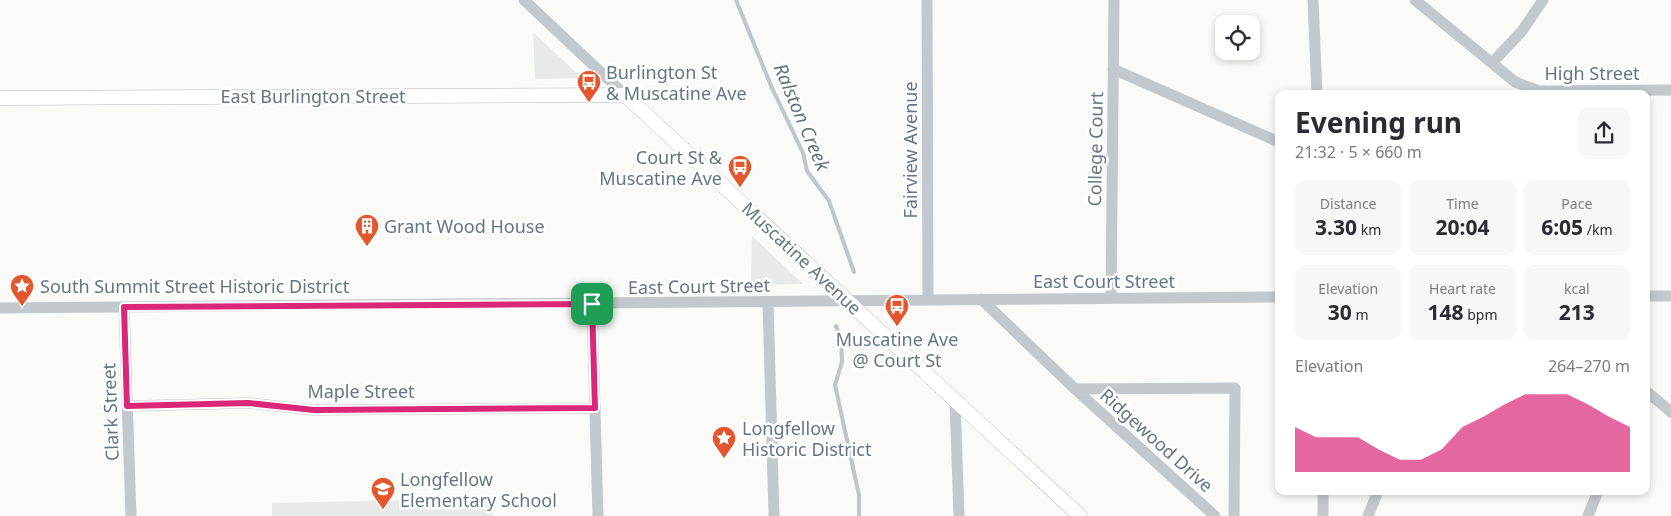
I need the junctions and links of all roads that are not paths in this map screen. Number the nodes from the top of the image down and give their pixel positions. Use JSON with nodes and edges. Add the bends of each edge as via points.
{"nodes":[{"id":1,"x":524,"y":0,"type":"edge"},
{"id":2,"x":927,"y":0,"type":"edge"},
{"id":3,"x":1114,"y":0,"type":"edge"},
{"id":4,"x":1313,"y":0,"type":"edge"},
{"id":5,"x":1415,"y":0,"type":"edge"},
{"id":6,"x":1543,"y":0,"type":"edge"},
{"id":7,"x":1492,"y":64,"type":"junction"},
{"id":8,"x":1113,"y":69,"type":"junction"},
{"id":9,"x":1317,"y":90,"type":"edge"},
{"id":10,"x":1536,"y":90,"type":"edge"},
{"id":11,"x":1650,"y":90,"type":"edge"},
{"id":12,"x":1671,"y":90,"type":"edge"},
{"id":13,"x":625,"y":95,"type":"junction"},
{"id":14,"x":0,"y":98,"type":"edge"},
{"id":15,"x":1275,"y":140,"type":"edge"},
{"id":16,"x":1650,"y":296,"type":"edge"},
{"id":17,"x":1671,"y":296,"type":"edge"},
{"id":18,"x":1275,"y":297,"type":"edge"},
{"id":19,"x":1111,"y":298,"type":"junction"},
{"id":20,"x":928,"y":299,"type":"junction"},
{"id":21,"x":981,"y":299,"type":"junction"},
{"id":22,"x":848,"y":301,"type":"junction"},
{"id":23,"x":768,"y":302,"type":"junction"},
{"id":24,"x":592,"y":304,"type":"junction"},
{"id":25,"x":124,"y":307,"type":"junction"},
{"id":26,"x":0,"y":308,"type":"edge"},
{"id":27,"x":1075,"y":389,"type":"junction"},
{"id":28,"x":1650,"y":394,"type":"edge"},
{"id":29,"x":956,"y":400,"type":"junction"},
{"id":30,"x":127,"y":406,"type":"junction"},
{"id":31,"x":595,"y":408,"type":"junction"},
{"id":32,"x":1671,"y":412,"type":"edge"},
{"id":33,"x":1324,"y":495,"type":"edge"},
{"id":34,"x":1376,"y":495,"type":"edge"},
{"id":35,"x":1596,"y":495,"type":"edge"},
{"id":36,"x":131,"y":516,"type":"edge"},
{"id":37,"x":598,"y":516,"type":"edge"},
{"id":38,"x":774,"y":516,"type":"edge"},
{"id":39,"x":959,"y":516,"type":"edge"},
{"id":40,"x":1080,"y":516,"type":"edge"},
{"id":41,"x":1215,"y":516,"type":"edge"},
{"id":42,"x":1234,"y":516,"type":"edge"},
{"id":43,"x":1324,"y":516,"type":"edge"},
{"id":44,"x":1368,"y":516,"type":"edge"},
{"id":45,"x":1588,"y":516,"type":"edge"}],
"edges":[{"from":1,"to":13,"type":"street","name":"Muscatine Avenue"},
{"from":2,"to":20,"type":"street","name":"Fairview Avenue"},
{"from":3,"to":8,"type":"street","name":"College Court"},
{"from":4,"to":9,"type":"street"},
{"from":5,"to":7,"type":"street","name":"High Street"},
{"from":6,"to":7,"type":"street","via":[[1522,31]]},
{"from":7,"to":10,"type":"street","name":"High Street","via":[[1514,82]]},
{"from":8,"to":15,"type":"street"},
{"from":8,"to":19,"type":"street","name":"College Court"},
{"from":11,"to":12,"type":"street","name":"High Street"},
{"from":13,"to":14,"type":"main road","name":"East Burlington Street"},
{"from":13,"to":22,"type":"main road","name":"Muscatine Avenue"},
{"from":16,"to":17,"type":"street"},
{"from":18,"to":19,"type":"street","name":"East Court Street"},
{"from":19,"to":21,"type":"street","name":"East Court Street"},
{"from":20,"to":21,"type":"street","name":"East Court Street"},
{"from":20,"to":22,"type":"street","name":"East Court Street"},
{"from":21,"to":27,"type":"street","name":"Ridgewood Drive"},
{"from":22,"to":23,"type":"street","name":"East Court Street"},
{"from":22,"to":29,"type":"main road","name":"Muscatine Avenue"},
{"from":23,"to":24,"type":"street","name":"East Court Street"},
{"from":23,"to":38,"type":"street"},
{"from":24,"to":25,"type":"street","name":"East Court Street"},
{"from":24,"to":31,"type":"street"},
{"from":25,"to":26,"type":"street","name":"East Court Street"},
{"from":25,"to":30,"type":"street","name":"Clark Street"},
{"from":27,"to":41,"type":"street","name":"Ridgewood Drive"},
{"from":27,"to":42,"type":"street","name":"Ridgewood Drive","via":[[1235,388]]},
{"from":28,"to":32,"type":"street"},
{"from":29,"to":39,"type":"street"},
{"from":29,"to":40,"type":"main road","name":"Muscatine Avenue"},
{"from":30,"to":31,"type":"street","name":"Maple Street","via":[[248,403],[314,410]]},
{"from":30,"to":36,"type":"street","name":"Clark Street"},
{"from":31,"to":37,"type":"street"},
{"from":33,"to":43,"type":"street"},
{"from":34,"to":44,"type":"street"},
{"from":35,"to":45,"type":"street"}]}
